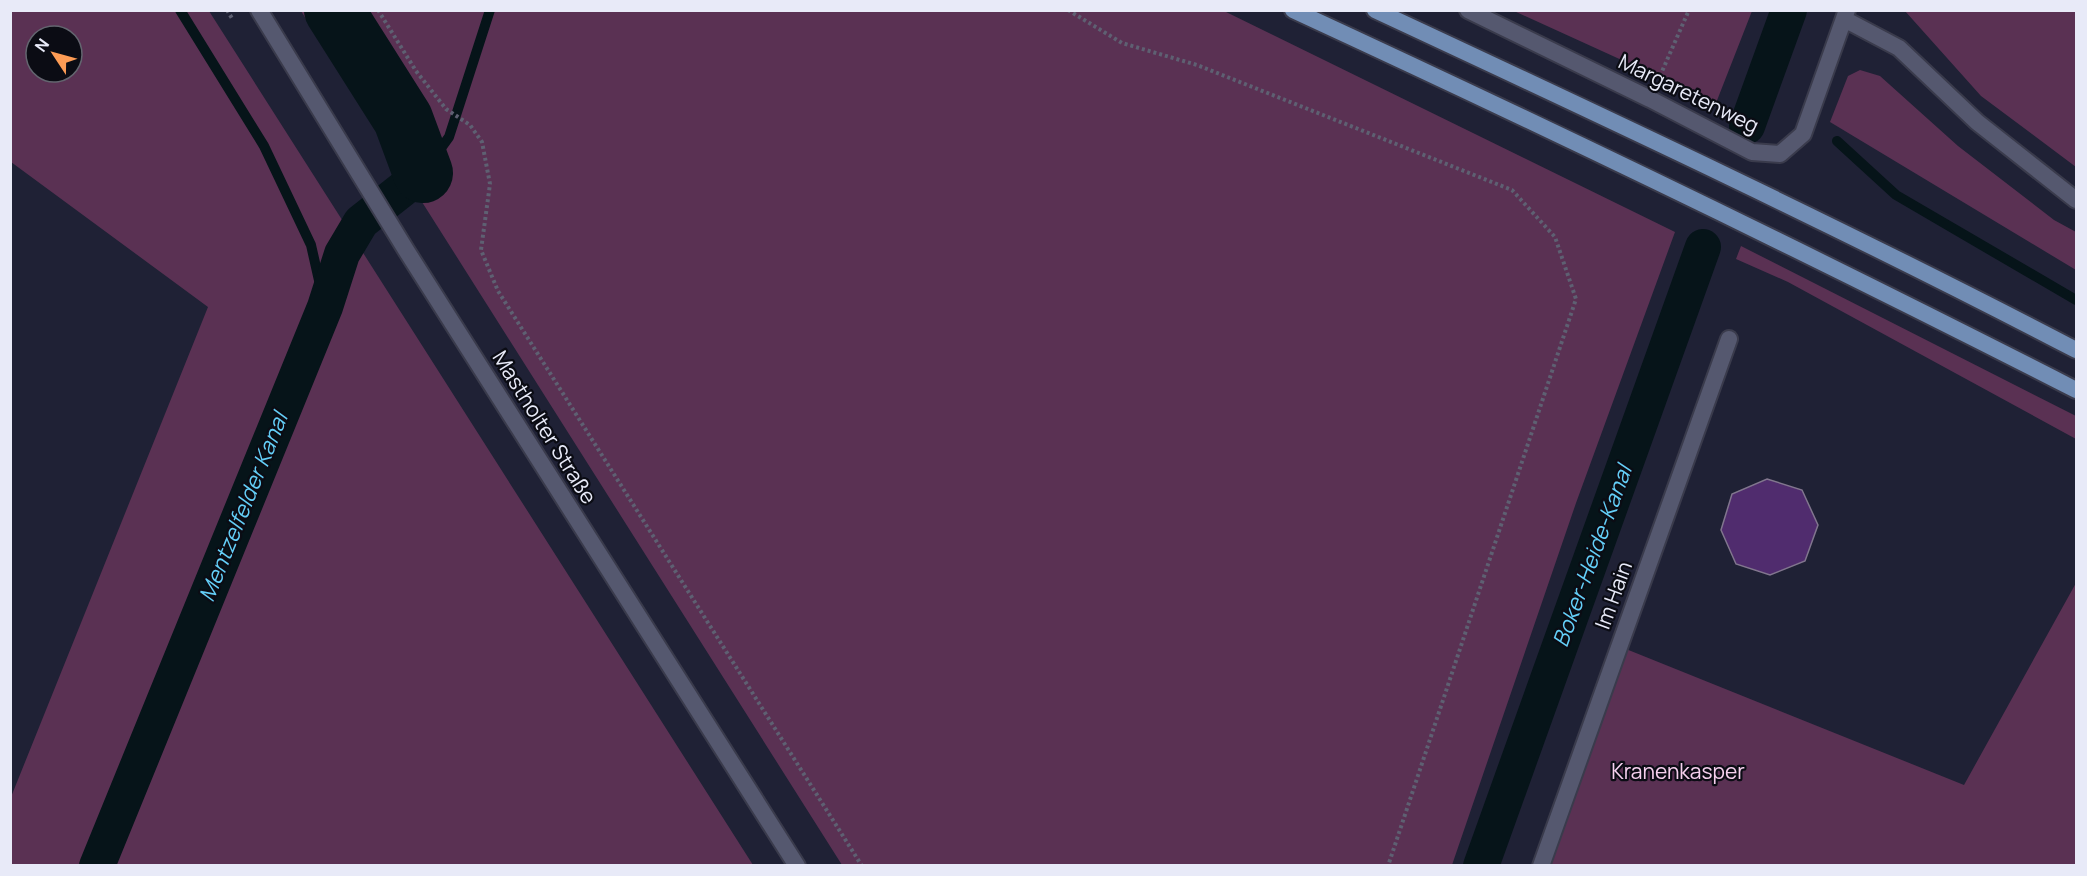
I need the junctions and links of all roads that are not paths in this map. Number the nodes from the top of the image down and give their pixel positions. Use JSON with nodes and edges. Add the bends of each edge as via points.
{"nodes":[{"id":1,"x":259,"y":10,"type":"edge"},
{"id":2,"x":1293,"y":10,"type":"edge"},
{"id":3,"x":1375,"y":10,"type":"edge"},
{"id":4,"x":1468,"y":10,"type":"edge"},
{"id":5,"x":1846,"y":15,"type":"edge"},
{"id":6,"x":2076,"y":200,"type":"edge"},
{"id":7,"x":1729,"y":339,"type":"dead end"},
{"id":8,"x":2076,"y":350,"type":"edge"},
{"id":9,"x":2076,"y":390,"type":"edge"},
{"id":10,"x":797,"y":866,"type":"edge"},
{"id":11,"x":1541,"y":866,"type":"edge"}],
"edges":[{"from":1,"to":10,"type":"street","name":"Mastholter Straße","via":[[406,250]]},
{"from":2,"to":9,"type":"main road","via":[[1594,150]]},
{"from":3,"to":8,"type":"main road","via":[[1980,299]]},
{"from":4,"to":5,"type":"street","name":"Margaretenweg","via":[[1752,152],[1780,154],[1803,134]]},
{"from":5,"to":6,"type":"street","name":"Margaretenweg","via":[[1899,48],[1977,122]]},
{"from":7,"to":11,"type":"street","name":"Im Hain"}]}
